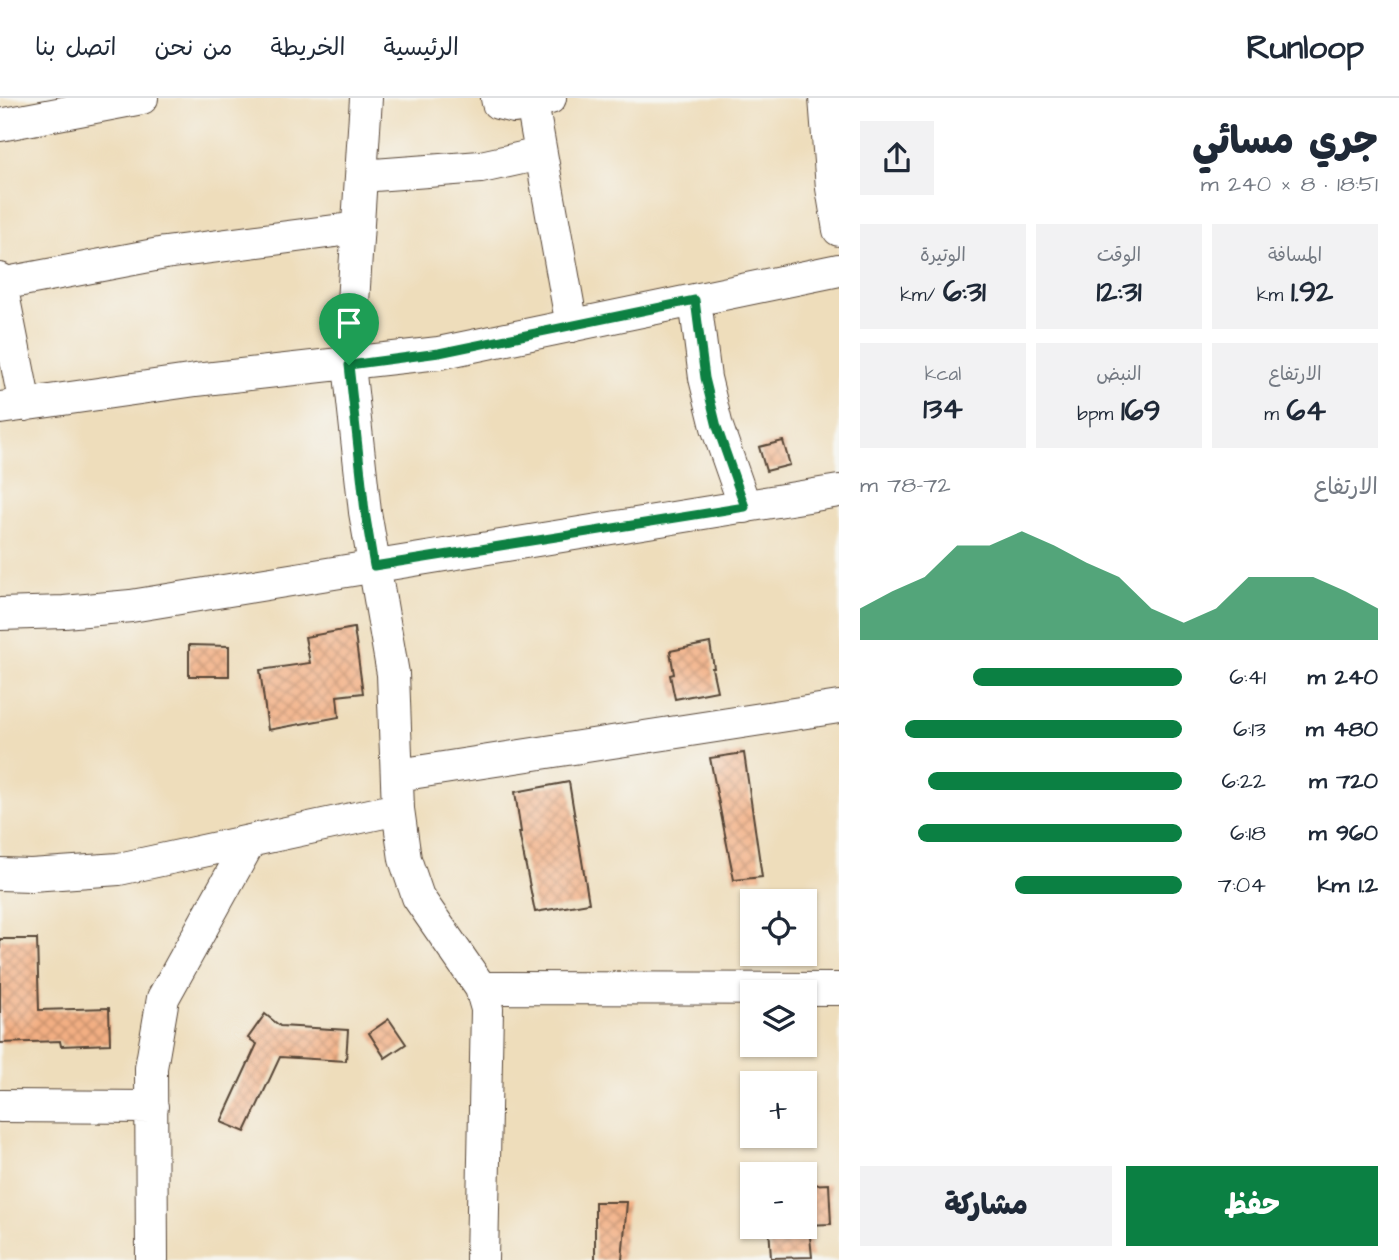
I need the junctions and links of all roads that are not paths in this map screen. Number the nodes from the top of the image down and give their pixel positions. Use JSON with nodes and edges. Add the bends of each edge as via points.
{"nodes":[{"id":1,"x":142,"y":98,"type":"edge"},
{"id":2,"x":366,"y":98,"type":"edge"},
{"id":3,"x":497,"y":98,"type":"edge"},
{"id":4,"x":825,"y":98,"type":"edge"},
{"id":5,"x":541,"y":100,"type":"edge"},
{"id":6,"x":0,"y":125,"type":"edge"},
{"id":7,"x":834,"y":143,"type":"edge"},
{"id":8,"x":540,"y":154,"type":"junction"},
{"id":9,"x":361,"y":176,"type":"junction"},
{"id":10,"x":358,"y":228,"type":"junction"},
{"id":11,"x":839,"y":230,"type":"edge"},
{"id":12,"x":839,"y":270,"type":"edge"},
{"id":13,"x":0,"y":281,"type":"edge"},
{"id":14,"x":695,"y":300,"type":"junction"},
{"id":15,"x":572,"y":326,"type":"junction"},
{"id":16,"x":349,"y":365,"type":"junction"},
{"id":17,"x":13,"y":407,"type":"edge"},
{"id":18,"x":839,"y":491,"type":"edge"},
{"id":19,"x":745,"y":507,"type":"junction"},
{"id":20,"x":374,"y":566,"type":"junction"},
{"id":21,"x":0,"y":614,"type":"edge"},
{"id":22,"x":839,"y":707,"type":"edge"},
{"id":23,"x":398,"y":775,"type":"junction"},
{"id":24,"x":398,"y":809,"type":"junction"},
{"id":25,"x":250,"y":841,"type":"junction"},
{"id":26,"x":0,"y":874,"type":"edge"},
{"id":27,"x":481,"y":988,"type":"junction"},
{"id":28,"x":839,"y":989,"type":"edge"},
{"id":29,"x":0,"y":1107,"type":"edge"},
{"id":30,"x":152,"y":1107,"type":"junction"},
{"id":31,"x":152,"y":1260,"type":"edge"},
{"id":32,"x":482,"y":1260,"type":"edge"}],
"edges":[{"from":1,"to":6,"type":"street"},
{"from":2,"to":9,"type":"street"},
{"from":3,"to":5,"type":"street","via":[[504,106]]},
{"from":4,"to":7,"type":"street"},
{"from":5,"to":8,"type":"street"},
{"from":7,"to":11,"type":"street","via":[[832,188]]},
{"from":8,"to":9,"type":"street","via":[[489,166]]},
{"from":8,"to":15,"type":"street"},
{"from":9,"to":10,"type":"street"},
{"from":10,"to":13,"type":"street","via":[[165,253]]},
{"from":10,"to":16,"type":"street"},
{"from":12,"to":14,"type":"street"},
{"from":13,"to":17,"type":"street"},
{"from":14,"to":15,"type":"street"},
{"from":14,"to":19,"type":"street","via":[[705,378]]},
{"from":15,"to":16,"type":"street","via":[[439,353]]},
{"from":16,"to":17,"type":"street","via":[[196,380]]},
{"from":16,"to":20,"type":"street"},
{"from":18,"to":19,"type":"street"},
{"from":19,"to":20,"type":"street"},
{"from":20,"to":21,"type":"street","via":[[131,606]]},
{"from":20,"to":23,"type":"street","via":[[393,674]]},
{"from":22,"to":23,"type":"street"},
{"from":23,"to":24,"type":"street"},
{"from":24,"to":25,"type":"street"},
{"from":24,"to":27,"type":"street","via":[[405,859],[418,897]]},
{"from":25,"to":26,"type":"street","via":[[119,869]]},
{"from":25,"to":30,"type":"street","via":[[163,998],[151,1068]]},
{"from":27,"to":28,"type":"street"},
{"from":27,"to":32,"type":"street","via":[[487,1009]]},
{"from":29,"to":30,"type":"street"},
{"from":30,"to":31,"type":"street"}]}
